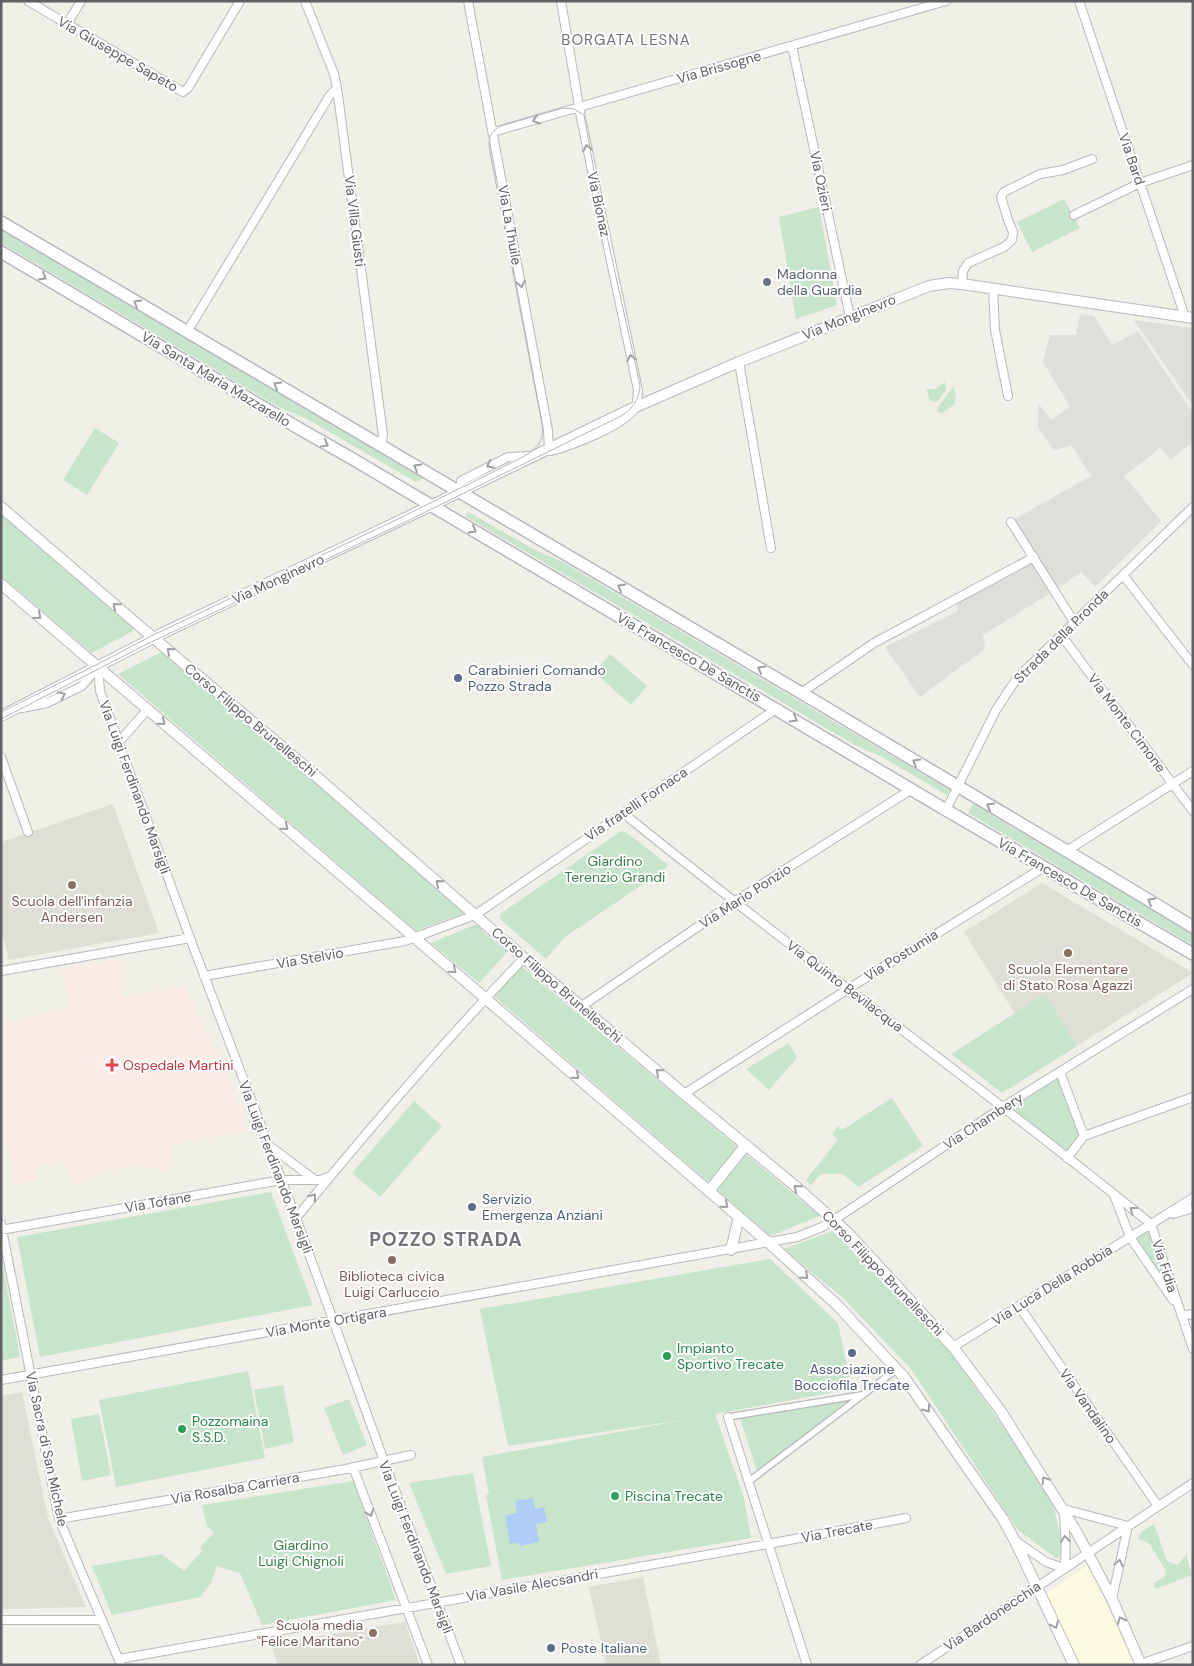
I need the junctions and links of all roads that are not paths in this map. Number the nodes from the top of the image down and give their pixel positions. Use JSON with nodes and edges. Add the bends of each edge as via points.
{"nodes":[{"id":1,"x":28,"y":1,"type":"edge"},
{"id":2,"x":81,"y":1,"type":"edge"},
{"id":3,"x":305,"y":1,"type":"edge"},
{"id":4,"x":468,"y":1,"type":"edge"},
{"id":5,"x":561,"y":1,"type":"edge"},
{"id":6,"x":946,"y":1,"type":"edge"},
{"id":7,"x":1078,"y":1,"type":"edge"},
{"id":8,"x":237,"y":2,"type":"edge"},
{"id":9,"x":67,"y":24,"type":"junction"},
{"id":10,"x":792,"y":46,"type":"junction"},
{"id":11,"x":337,"y":88,"type":"junction"},
{"id":12,"x":580,"y":107,"type":"junction"},
{"id":13,"x":492,"y":132,"type":"junction"},
{"id":14,"x":1092,"y":159,"type":"dead end"},
{"id":15,"x":1193,"y":165,"type":"edge"},
{"id":16,"x":1140,"y":183,"type":"junction"},
{"id":17,"x":1074,"y":215,"type":"dead end"},
{"id":18,"x":1,"y":222,"type":"edge"},
{"id":19,"x":1,"y":252,"type":"edge"},
{"id":20,"x":962,"y":284,"type":"junction"},
{"id":21,"x":992,"y":288,"type":"junction"},
{"id":22,"x":850,"y":316,"type":"junction"},
{"id":23,"x":1189,"y":318,"type":"edge"},
{"id":24,"x":187,"y":332,"type":"junction"},
{"id":25,"x":739,"y":362,"type":"junction"},
{"id":26,"x":1008,"y":396,"type":"dead end"},
{"id":27,"x":636,"y":406,"type":"junction"},
{"id":28,"x":381,"y":446,"type":"junction"},
{"id":29,"x":549,"y":449,"type":"junction"},
{"id":30,"x":532,"y":457,"type":"junction"},
{"id":31,"x":459,"y":492,"type":"junction"},
{"id":32,"x":431,"y":506,"type":"junction"},
{"id":33,"x":1,"y":507,"type":"edge"},
{"id":34,"x":1193,"y":507,"type":"edge"},
{"id":35,"x":1011,"y":522,"type":"dead end"},
{"id":36,"x":771,"y":548,"type":"dead end"},
{"id":37,"x":1034,"y":557,"type":"junction"},
{"id":38,"x":1123,"y":575,"type":"junction"},
{"id":39,"x":1,"y":584,"type":"edge"},
{"id":40,"x":1074,"y":622,"type":"junction"},
{"id":41,"x":1061,"y":635,"type":"junction"},
{"id":42,"x":154,"y":638,"type":"junction"},
{"id":43,"x":1193,"y":665,"type":"edge"},
{"id":44,"x":98,"y":667,"type":"junction"},
{"id":45,"x":801,"y":693,"type":"junction"},
{"id":46,"x":776,"y":709,"type":"junction"},
{"id":47,"x":148,"y":710,"type":"junction"},
{"id":48,"x":1,"y":716,"type":"edge"},
{"id":49,"x":119,"y":742,"type":"junction"},
{"id":50,"x":1,"y":757,"type":"edge"},
{"id":51,"x":1193,"y":771,"type":"edge"},
{"id":52,"x":1172,"y":784,"type":"junction"},
{"id":53,"x":958,"y":787,"type":"junction"},
{"id":54,"x":912,"y":789,"type":"junction"},
{"id":55,"x":946,"y":810,"type":"junction"},
{"id":56,"x":1193,"y":811,"type":"edge"},
{"id":57,"x":623,"y":813,"type":"junction"},
{"id":58,"x":28,"y":832,"type":"dead end"},
{"id":59,"x":1068,"y":850,"type":"junction"},
{"id":60,"x":1044,"y":866,"type":"junction"},
{"id":61,"x":734,"y":902,"type":"junction"},
{"id":62,"x":475,"y":915,"type":"junction"},
{"id":63,"x":1193,"y":927,"type":"edge"},
{"id":64,"x":190,"y":938,"type":"junction"},
{"id":65,"x":416,"y":938,"type":"junction"},
{"id":66,"x":1193,"y":954,"type":"edge"},
{"id":67,"x":524,"y":958,"type":"junction"},
{"id":68,"x":1,"y":971,"type":"edge"},
{"id":69,"x":204,"y":976,"type":"junction"},
{"id":70,"x":848,"y":989,"type":"junction"},
{"id":71,"x":1193,"y":989,"type":"edge"},
{"id":72,"x":485,"y":998,"type":"junction"},
{"id":73,"x":582,"y":1006,"type":"junction"},
{"id":74,"x":1060,"y":1072,"type":"junction"},
{"id":75,"x":684,"y":1094,"type":"junction"},
{"id":76,"x":1193,"y":1097,"type":"edge"},
{"id":77,"x":1003,"y":1107,"type":"junction"},
{"id":78,"x":1084,"y":1136,"type":"junction"},
{"id":79,"x":267,"y":1143,"type":"junction"},
{"id":80,"x":746,"y":1145,"type":"junction"},
{"id":81,"x":1067,"y":1158,"type":"junction"},
{"id":82,"x":330,"y":1176,"type":"junction"},
{"id":83,"x":281,"y":1180,"type":"junction"},
{"id":84,"x":315,"y":1180,"type":"junction"},
{"id":85,"x":709,"y":1192,"type":"junction"},
{"id":86,"x":1114,"y":1195,"type":"junction"},
{"id":87,"x":1193,"y":1198,"type":"edge"},
{"id":88,"x":1193,"y":1208,"type":"edge"},
{"id":89,"x":739,"y":1217,"type":"junction"},
{"id":90,"x":296,"y":1218,"type":"junction"},
{"id":91,"x":1162,"y":1218,"type":"junction"},
{"id":92,"x":834,"y":1220,"type":"junction"},
{"id":93,"x":1151,"y":1224,"type":"junction"},
{"id":94,"x":2,"y":1228,"type":"edge"},
{"id":95,"x":1130,"y":1237,"type":"junction"},
{"id":96,"x":769,"y":1243,"type":"junction"},
{"id":97,"x":731,"y":1250,"type":"junction"},
{"id":98,"x":1019,"y":1306,"type":"junction"},
{"id":99,"x":1179,"y":1308,"type":"junction"},
{"id":100,"x":1193,"y":1314,"type":"edge"},
{"id":101,"x":1182,"y":1316,"type":"junction"},
{"id":102,"x":333,"y":1321,"type":"junction"},
{"id":103,"x":953,"y":1347,"type":"junction"},
{"id":104,"x":1193,"y":1349,"type":"edge"},
{"id":105,"x":897,"y":1369,"type":"junction"},
{"id":106,"x":30,"y":1374,"type":"junction"},
{"id":107,"x":1,"y":1380,"type":"edge"},
{"id":108,"x":863,"y":1394,"type":"junction"},
{"id":109,"x":728,"y":1417,"type":"joint"},
{"id":110,"x":411,"y":1455,"type":"dead end"},
{"id":111,"x":384,"y":1461,"type":"junction"},
{"id":112,"x":353,"y":1468,"type":"junction"},
{"id":113,"x":748,"y":1482,"type":"junction"},
{"id":114,"x":1193,"y":1483,"type":"edge"},
{"id":115,"x":1158,"y":1506,"type":"junction"},
{"id":116,"x":1064,"y":1509,"type":"junction"},
{"id":117,"x":906,"y":1518,"type":"dead end"},
{"id":118,"x":59,"y":1519,"type":"junction"},
{"id":119,"x":1128,"y":1526,"type":"junction"},
{"id":120,"x":1015,"y":1541,"type":"junction"},
{"id":121,"x":768,"y":1544,"type":"junction"},
{"id":122,"x":1088,"y":1552,"type":"junction"},
{"id":123,"x":1064,"y":1568,"type":"junction"},
{"id":124,"x":1037,"y":1586,"type":"junction"},
{"id":125,"x":1112,"y":1599,"type":"junction"},
{"id":126,"x":437,"y":1602,"type":"junction"},
{"id":127,"x":407,"y":1608,"type":"junction"},
{"id":128,"x":1,"y":1620,"type":"edge"},
{"id":129,"x":102,"y":1620,"type":"junction"},
{"id":130,"x":1193,"y":1646,"type":"edge"},
{"id":131,"x":120,"y":1662,"type":"edge"},
{"id":132,"x":1141,"y":1664,"type":"edge"},
{"id":133,"x":428,"y":1665,"type":"edge"},
{"id":134,"x":461,"y":1665,"type":"edge"},
{"id":135,"x":807,"y":1665,"type":"edge"},
{"id":136,"x":920,"y":1665,"type":"edge"},
{"id":137,"x":1074,"y":1665,"type":"edge"}],
"edges":[{"from":1,"to":9,"type":"street","name":"Via Giuseppe Sapeto"},
{"from":2,"to":9,"type":"street"},
{"from":3,"to":11,"type":"street","name":"Via Villa Giusti"},
{"from":4,"to":13,"type":"street","name":"Via La Thuile"},
{"from":5,"to":12,"type":"street","name":"Via Bionaz"},
{"from":6,"to":10,"type":"street","name":"Via Brissogne"},
{"from":7,"to":16,"type":"street","name":"Via Bard"},
{"from":8,"to":9,"type":"street","name":"Via Giuseppe Sapeto","via":[[183,92]]},
{"from":10,"to":12,"type":"street","name":"Via Brissogne"},
{"from":10,"to":22,"type":"street","name":"Via Ozieri"},
{"from":11,"to":24,"type":"street","name":"Via Santa Maria Mazzarello"},
{"from":11,"to":28,"type":"street","name":"Via Villa Giusti","via":[[383,435]]},
{"from":12,"to":13,"type":"street","name":"Via Brissogne","one_way":true},
{"from":27,"to":12,"type":"street","name":"Via Bionaz","one_way":true,"via":[[638,390]]},
{"from":13,"to":29,"type":"street","name":"Via La Thuile","one_way":true},
{"from":14,"to":20,"type":"street","via":[[1063,170],[1040,174],[1004,192],[1001,197],[1013,232],[1012,240],[968,263],[963,271]]},
{"from":15,"to":16,"type":"street"},
{"from":16,"to":17,"type":"street"},
{"from":16,"to":23,"type":"street","name":"Via Bard"},
{"from":24,"to":18,"type":"main road","name":"Via Santa Maria Mazzarello","one_way":true},
{"from":19,"to":32,"type":"main road","name":"Via Santa Maria Mazzarello","one_way":true},
{"from":20,"to":21,"type":"street","name":"Via Monginevro"},
{"from":20,"to":22,"type":"street","name":"Via Monginevro","via":[[929,286]]},
{"from":21,"to":23,"type":"street","name":"Via Monginevro"},
{"from":21,"to":26,"type":"street","via":[[995,330]]},
{"from":22,"to":25,"type":"street","name":"Via Monginevro"},
{"from":28,"to":24,"type":"main road","name":"Via Santa Maria Mazzarello","one_way":true},
{"from":25,"to":27,"type":"street","name":"Via Monginevro"},
{"from":25,"to":36,"type":"street"},
{"from":27,"to":29,"type":"street","name":"Via Monginevro"},
{"from":27,"to":30,"type":"street","name":"Via Monginevro","via":[[625,418],[609,427],[570,446]]},
{"from":31,"to":28,"type":"main road","name":"Via Santa Maria Mazzarello","one_way":true},
{"from":29,"to":30,"type":"street","name":"Via Monginevro"},
{"from":30,"to":31,"type":"street","name":"Via Monginevro"},
{"from":31,"to":32,"type":"street","name":"Via Monginevro"},
{"from":45,"to":31,"type":"main road","name":"Via Francesco De Sanctis","one_way":true},
{"from":32,"to":42,"type":"street","name":"Via Monginevro"},
{"from":32,"to":46,"type":"main road","name":"Via Francesco De Sanctis","one_way":true},
{"from":42,"to":33,"type":"street","name":"Corso Filippo Brunelleschi","one_way":true},
{"from":34,"to":38,"type":"street","name":"Strada della Pronda"},
{"from":35,"to":37,"type":"street"},
{"from":37,"to":40,"type":"street"},
{"from":37,"to":45,"type":"street","via":[[874,643]]},
{"from":38,"to":40,"type":"street","name":"Strada della Pronda"},
{"from":38,"to":43,"type":"street"},
{"from":39,"to":44,"type":"street","one_way":true},
{"from":40,"to":41,"type":"street","name":"Strada della Pronda"},
{"from":41,"to":52,"type":"street","name":"Via Monte Cimone"},
{"from":41,"to":53,"type":"street","name":"Strada della Pronda","via":[[1017,678],[996,710]]},
{"from":42,"to":44,"type":"street","name":"Via Monginevro"},
{"from":62,"to":42,"type":"street","name":"Corso Filippo Brunelleschi","one_way":true},
{"from":44,"to":47,"type":"street"},
{"from":44,"to":48,"type":"street","name":"Via Monginevro"},
{"from":44,"to":49,"type":"street","name":"Via Luigi Ferdinando Marsigli","via":[[100,692]]},
{"from":53,"to":45,"type":"main road","name":"Via Francesco De Sanctis","one_way":true},
{"from":46,"to":54,"type":"main road","name":"Via Francesco De Sanctis","one_way":true},
{"from":46,"to":57,"type":"street","name":"Via fratelli Fornaca"},
{"from":47,"to":49,"type":"street"},
{"from":47,"to":65,"type":"street","one_way":true},
{"from":49,"to":64,"type":"street","name":"Via Luigi Ferdinando Marsigli"},
{"from":50,"to":58,"type":"street"},
{"from":51,"to":52,"type":"street"},
{"from":52,"to":56,"type":"street","name":"Via Monte Cimone"},
{"from":52,"to":59,"type":"street"},
{"from":53,"to":55,"type":"street"},
{"from":59,"to":53,"type":"main road","name":"Via Francesco De Sanctis","one_way":true},
{"from":54,"to":55,"type":"main road","name":"Via Francesco De Sanctis"},
{"from":54,"to":61,"type":"street","name":"Via Mario Ponzio"},
{"from":55,"to":60,"type":"main road","name":"Via Francesco De Sanctis"},
{"from":57,"to":61,"type":"street","name":"Via Quinto Bevilacqua"},
{"from":57,"to":62,"type":"street","name":"Via fratelli Fornaca"},
{"from":63,"to":59,"type":"main road","name":"Via Francesco De Sanctis","one_way":true},
{"from":60,"to":66,"type":"main road","name":"Via Francesco De Sanctis"},
{"from":60,"to":70,"type":"street","name":"Via Postumia"},
{"from":61,"to":70,"type":"street","name":"Via Quinto Bevilacqua"},
{"from":61,"to":73,"type":"street","name":"Via Mario Ponzio"},
{"from":62,"to":65,"type":"street","name":"Via fratelli Fornaca"},
{"from":62,"to":67,"type":"street","name":"Corso Filippo Brunelleschi"},
{"from":64,"to":68,"type":"street"},
{"from":64,"to":69,"type":"street","name":"Via Luigi Ferdinando Marsigli"},
{"from":65,"to":69,"type":"street","name":"Via Stelvio"},
{"from":65,"to":72,"type":"street","one_way":true},
{"from":67,"to":72,"type":"street"},
{"from":67,"to":73,"type":"street","name":"Corso Filippo Brunelleschi"},
{"from":69,"to":79,"type":"street","name":"Via Luigi Ferdinando Marsigli"},
{"from":70,"to":75,"type":"street","name":"Via Postumia"},
{"from":70,"to":77,"type":"street","name":"Via Quinto Bevilacqua"},
{"from":71,"to":74,"type":"street","name":"Via Chambery"},
{"from":72,"to":82,"type":"street"},
{"from":72,"to":85,"type":"street","one_way":true},
{"from":75,"to":73,"type":"street","name":"Corso Filippo Brunelleschi","one_way":true},
{"from":74,"to":77,"type":"street","name":"Via Chambery"},
{"from":74,"to":78,"type":"street"},
{"from":75,"to":80,"type":"street","name":"Corso Filippo Brunelleschi"},
{"from":76,"to":78,"type":"street"},
{"from":77,"to":81,"type":"street","name":"Via Quinto Bevilacqua"},
{"from":77,"to":92,"type":"street","name":"Via Chambery"},
{"from":78,"to":81,"type":"street"},
{"from":79,"to":83,"type":"street","name":"Via Luigi Ferdinando Marsigli"},
{"from":79,"to":84,"type":"street"},
{"from":80,"to":85,"type":"street"},
{"from":92,"to":80,"type":"street","name":"Corso Filippo Brunelleschi","one_way":true},
{"from":81,"to":86,"type":"street","name":"Via Quinto Bevilacqua"},
{"from":82,"to":84,"type":"street","name":"Via Tofane"},
{"from":90,"to":82,"type":"street","one_way":true},
{"from":83,"to":84,"type":"street","name":"Via Tofane"},
{"from":83,"to":90,"type":"street","name":"Via Luigi Ferdinando Marsigli"},
{"from":83,"to":94,"type":"street","name":"Via Tofane"},
{"from":85,"to":89,"type":"street","one_way":true},
{"from":93,"to":86,"type":"street","name":"Via Quinto Bevilacqua","one_way":true},
{"from":86,"to":95,"type":"street"},
{"from":87,"to":91,"type":"street"},
{"from":88,"to":91,"type":"street"},
{"from":89,"to":96,"type":"street"},
{"from":89,"to":97,"type":"street"},
{"from":90,"to":102,"type":"street","name":"Via Luigi Ferdinando Marsigli"},
{"from":91,"to":93,"type":"street","name":"Via Luca Della Robbia"},
{"from":92,"to":96,"type":"street","name":"Via Chambery","via":[[797,1237]]},
{"from":92,"to":103,"type":"street","name":"Corso Filippo Brunelleschi"},
{"from":93,"to":95,"type":"street","name":"Via Luca Della Robbia"},
{"from":93,"to":99,"type":"street","name":"Via Fidia"},
{"from":94,"to":106,"type":"street","name":"Via Sacra di San Michele"},
{"from":95,"to":98,"type":"street","name":"Via Luca Della Robbia"},
{"from":95,"to":99,"type":"street","name":"Via Fidia"},
{"from":96,"to":97,"type":"street","name":"Via Monte Ortigara"},
{"from":96,"to":105,"type":"street","one_way":true,"via":[[837,1305]]},
{"from":97,"to":102,"type":"street","name":"Via Monte Ortigara"},
{"from":98,"to":103,"type":"street","name":"Via Luca Della Robbia"},
{"from":98,"to":115,"type":"street","name":"Via Vandalino"},
{"from":99,"to":101,"type":"street","name":"Via Fidia"},
{"from":100,"to":101,"type":"street"},
{"from":101,"to":104,"type":"street","name":"Via Fidia"},
{"from":102,"to":106,"type":"street","name":"Via Monte Ortigara"},
{"from":102,"to":111,"type":"street","name":"Via Luigi Ferdinando Marsigli"},
{"from":116,"to":103,"type":"street","name":"Corso Filippo Brunelleschi","one_way":true,"via":[[1000,1410]]},
{"from":105,"to":108,"type":"street"},
{"from":105,"to":120,"type":"street","one_way":true,"via":[[965,1462]]},
{"from":106,"to":107,"type":"street","name":"Via Monte Ortigara"},
{"from":106,"to":118,"type":"street","name":"Via Sacra di San Michele"},
{"from":108,"to":109,"type":"street"},
{"from":108,"to":113,"type":"street"},
{"from":109,"to":113,"type":"street"},
{"from":110,"to":111,"type":"street","name":"Via Rosalba Carriera"},
{"from":111,"to":112,"type":"street","name":"Via Rosalba Carriera"},
{"from":111,"to":126,"type":"street","name":"Via Luigi Ferdinando Marsigli"},
{"from":112,"to":118,"type":"street","name":"Via Rosalba Carriera"},
{"from":112,"to":127,"type":"street","one_way":true},
{"from":113,"to":121,"type":"street"},
{"from":114,"to":115,"type":"street"},
{"from":115,"to":119,"type":"street"},
{"from":116,"to":119,"type":"street"},
{"from":116,"to":122,"type":"street","name":"Corso Filippo Brunelleschi"},
{"from":123,"to":116,"type":"street","one_way":true,"via":[[1067,1553]]},
{"from":117,"to":121,"type":"street","name":"Via Trecate"},
{"from":118,"to":129,"type":"street","name":"Via Sacra di San Michele"},
{"from":119,"to":122,"type":"street"},
{"from":125,"to":119,"type":"street","one_way":true},
{"from":120,"to":123,"type":"street","via":[[1046,1562]]},
{"from":120,"to":124,"type":"street"},
{"from":121,"to":126,"type":"street","name":"Via Vasile Alecsandri"},
{"from":121,"to":135,"type":"street"},
{"from":122,"to":123,"type":"street"},
{"from":122,"to":125,"type":"street","name":"Corso Filippo Brunelleschi"},
{"from":123,"to":124,"type":"street","name":"Via Bardonecchia"},
{"from":124,"to":136,"type":"street","name":"Via Bardonecchia"},
{"from":124,"to":137,"type":"street","one_way":true},
{"from":132,"to":125,"type":"street","name":"Corso Filippo Brunelleschi","one_way":true},
{"from":126,"to":127,"type":"street","name":"Via Vasile Alecsandri"},
{"from":126,"to":134,"type":"street","name":"Via Luigi Ferdinando Marsigli"},
{"from":127,"to":131,"type":"street","name":"Via Vasile Alecsandri"},
{"from":127,"to":133,"type":"street"},
{"from":128,"to":129,"type":"street"},
{"from":129,"to":131,"type":"street","name":"Via Sacra di San Michele"},
{"from":130,"to":132,"type":"street"}]}
